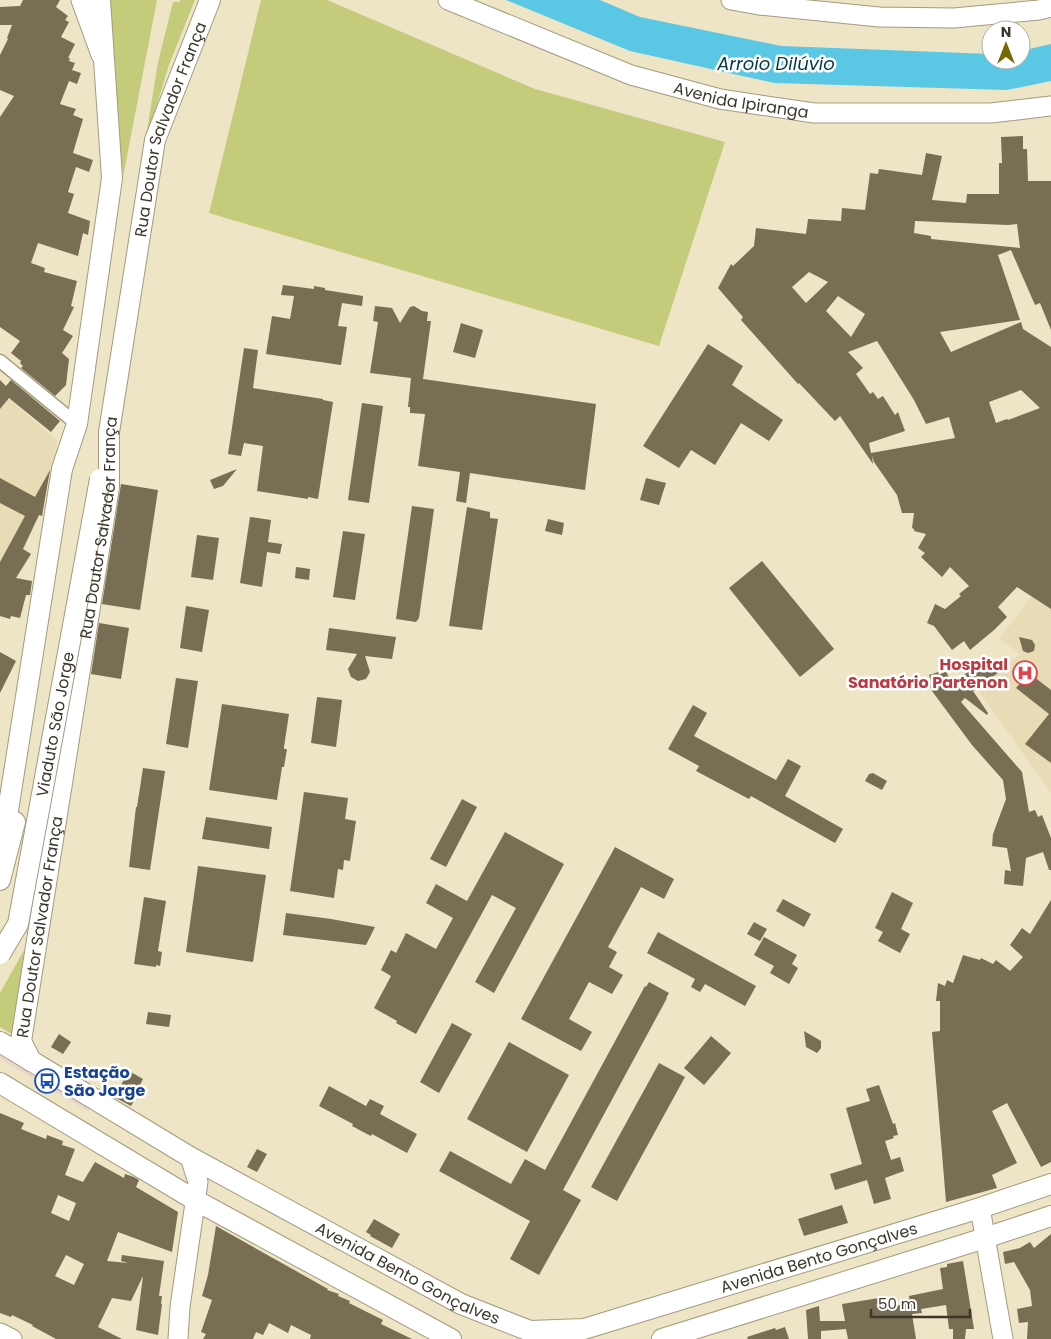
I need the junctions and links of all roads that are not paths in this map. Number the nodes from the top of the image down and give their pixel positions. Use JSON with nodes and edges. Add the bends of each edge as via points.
{"nodes":[{"id":1,"x":81,"y":0,"type":"edge"},
{"id":2,"x":100,"y":0,"type":"edge"},
{"id":3,"x":210,"y":0,"type":"edge"},
{"id":4,"x":448,"y":0,"type":"edge"},
{"id":5,"x":731,"y":0,"type":"edge"},
{"id":6,"x":802,"y":5,"type":"edge"},
{"id":7,"x":1051,"y":6,"type":"edge"},
{"id":8,"x":105,"y":67,"type":"junction"},
{"id":9,"x":1051,"y":106,"type":"edge"},
{"id":10,"x":0,"y":361,"type":"edge"},
{"id":11,"x":77,"y":424,"type":"junction"},
{"id":12,"x":109,"y":432,"type":"junction"},
{"id":13,"x":0,"y":837,"type":"edge"},
{"id":14,"x":0,"y":880,"type":"edge"},
{"id":15,"x":38,"y":932,"type":"junction"},
{"id":16,"x":0,"y":936,"type":"edge"},
{"id":17,"x":0,"y":954,"type":"edge"},
{"id":18,"x":0,"y":1042,"type":"edge"},
{"id":19,"x":31,"y":1061,"type":"junction"},
{"id":20,"x":0,"y":1083,"type":"edge"},
{"id":21,"x":190,"y":1157,"type":"junction"},
{"id":22,"x":1051,"y":1184,"type":"edge"},
{"id":23,"x":195,"y":1200,"type":"junction"},
{"id":24,"x":980,"y":1208,"type":"junction"},
{"id":25,"x":1051,"y":1216,"type":"edge"},
{"id":26,"x":985,"y":1238,"type":"junction"},
{"id":27,"x":0,"y":1333,"type":"edge"},
{"id":28,"x":582,"y":1334,"type":"edge"},
{"id":29,"x":12,"y":1339,"type":"edge"},
{"id":30,"x":178,"y":1339,"type":"edge"},
{"id":31,"x":451,"y":1339,"type":"edge"},
{"id":32,"x":662,"y":1339,"type":"edge"},
{"id":33,"x":1003,"y":1339,"type":"edge"}],
"edges":[{"from":1,"to":8,"type":"main road"},
{"from":2,"to":8,"type":"main road","name":"Rua Doutor Salvador França"},
{"from":3,"to":12,"type":"main road","name":"Rua Doutor Salvador França","via":[[154,140]]},
{"from":4,"to":9,"type":"main road","name":"Avenida Ipiranga","via":[[632,75],[720,99],[814,113],[990,114]]},
{"from":5,"to":6,"type":"main road","via":[[759,5]]},
{"from":6,"to":7,"type":"main road","via":[[879,17],[954,18]]},
{"from":8,"to":11,"type":"main road","name":"Rua Doutor Salvador França","via":[[112,178]]},
{"from":10,"to":11,"type":"street"},
{"from":11,"to":13,"type":"main road","name":"Rua Doutor Salvador França","via":[[62,469],[6,823]]},
{"from":11,"to":14,"type":"main road","name":"Viaduto São Jorge","via":[[14,824]]},
{"from":12,"to":15,"type":"main road","name":"Rua Doutor Salvador França","via":[[109,487]]},
{"from":12,"to":17,"type":"main road","name":"Viaduto São Jorge","bridge":true,"via":[[18,924]]},
{"from":15,"to":16,"type":"main road","via":[[6,939]]},
{"from":15,"to":19,"type":"main road","name":"Rua Doutor Salvador França","via":[[21,1041]]},
{"from":18,"to":19,"type":"main road","name":"Avenida Bento Gonçalves"},
{"from":19,"to":21,"type":"main road","name":"Avenida Bento Gonçalves"},
{"from":20,"to":23,"type":"main road"},
{"from":21,"to":23,"type":"main road","via":[[198,1182]]},
{"from":21,"to":28,"type":"main road","name":"Avenida Bento Gonçalves","via":[[461,1304],[530,1331]]},
{"from":22,"to":24,"type":"main road","name":"Avenida Bento Gonçalves"},
{"from":23,"to":30,"type":"main road"},
{"from":23,"to":31,"type":"main road"},
{"from":24,"to":26,"type":"main road"},
{"from":24,"to":28,"type":"main road","name":"Avenida Bento Gonçalves"},
{"from":25,"to":26,"type":"main road","name":"Avenida Bento Gonçalves"},
{"from":26,"to":32,"type":"main road","name":"Avenida Bento Gonçalves"},
{"from":26,"to":33,"type":"main road"},
{"from":27,"to":29,"type":"main road"}]}
